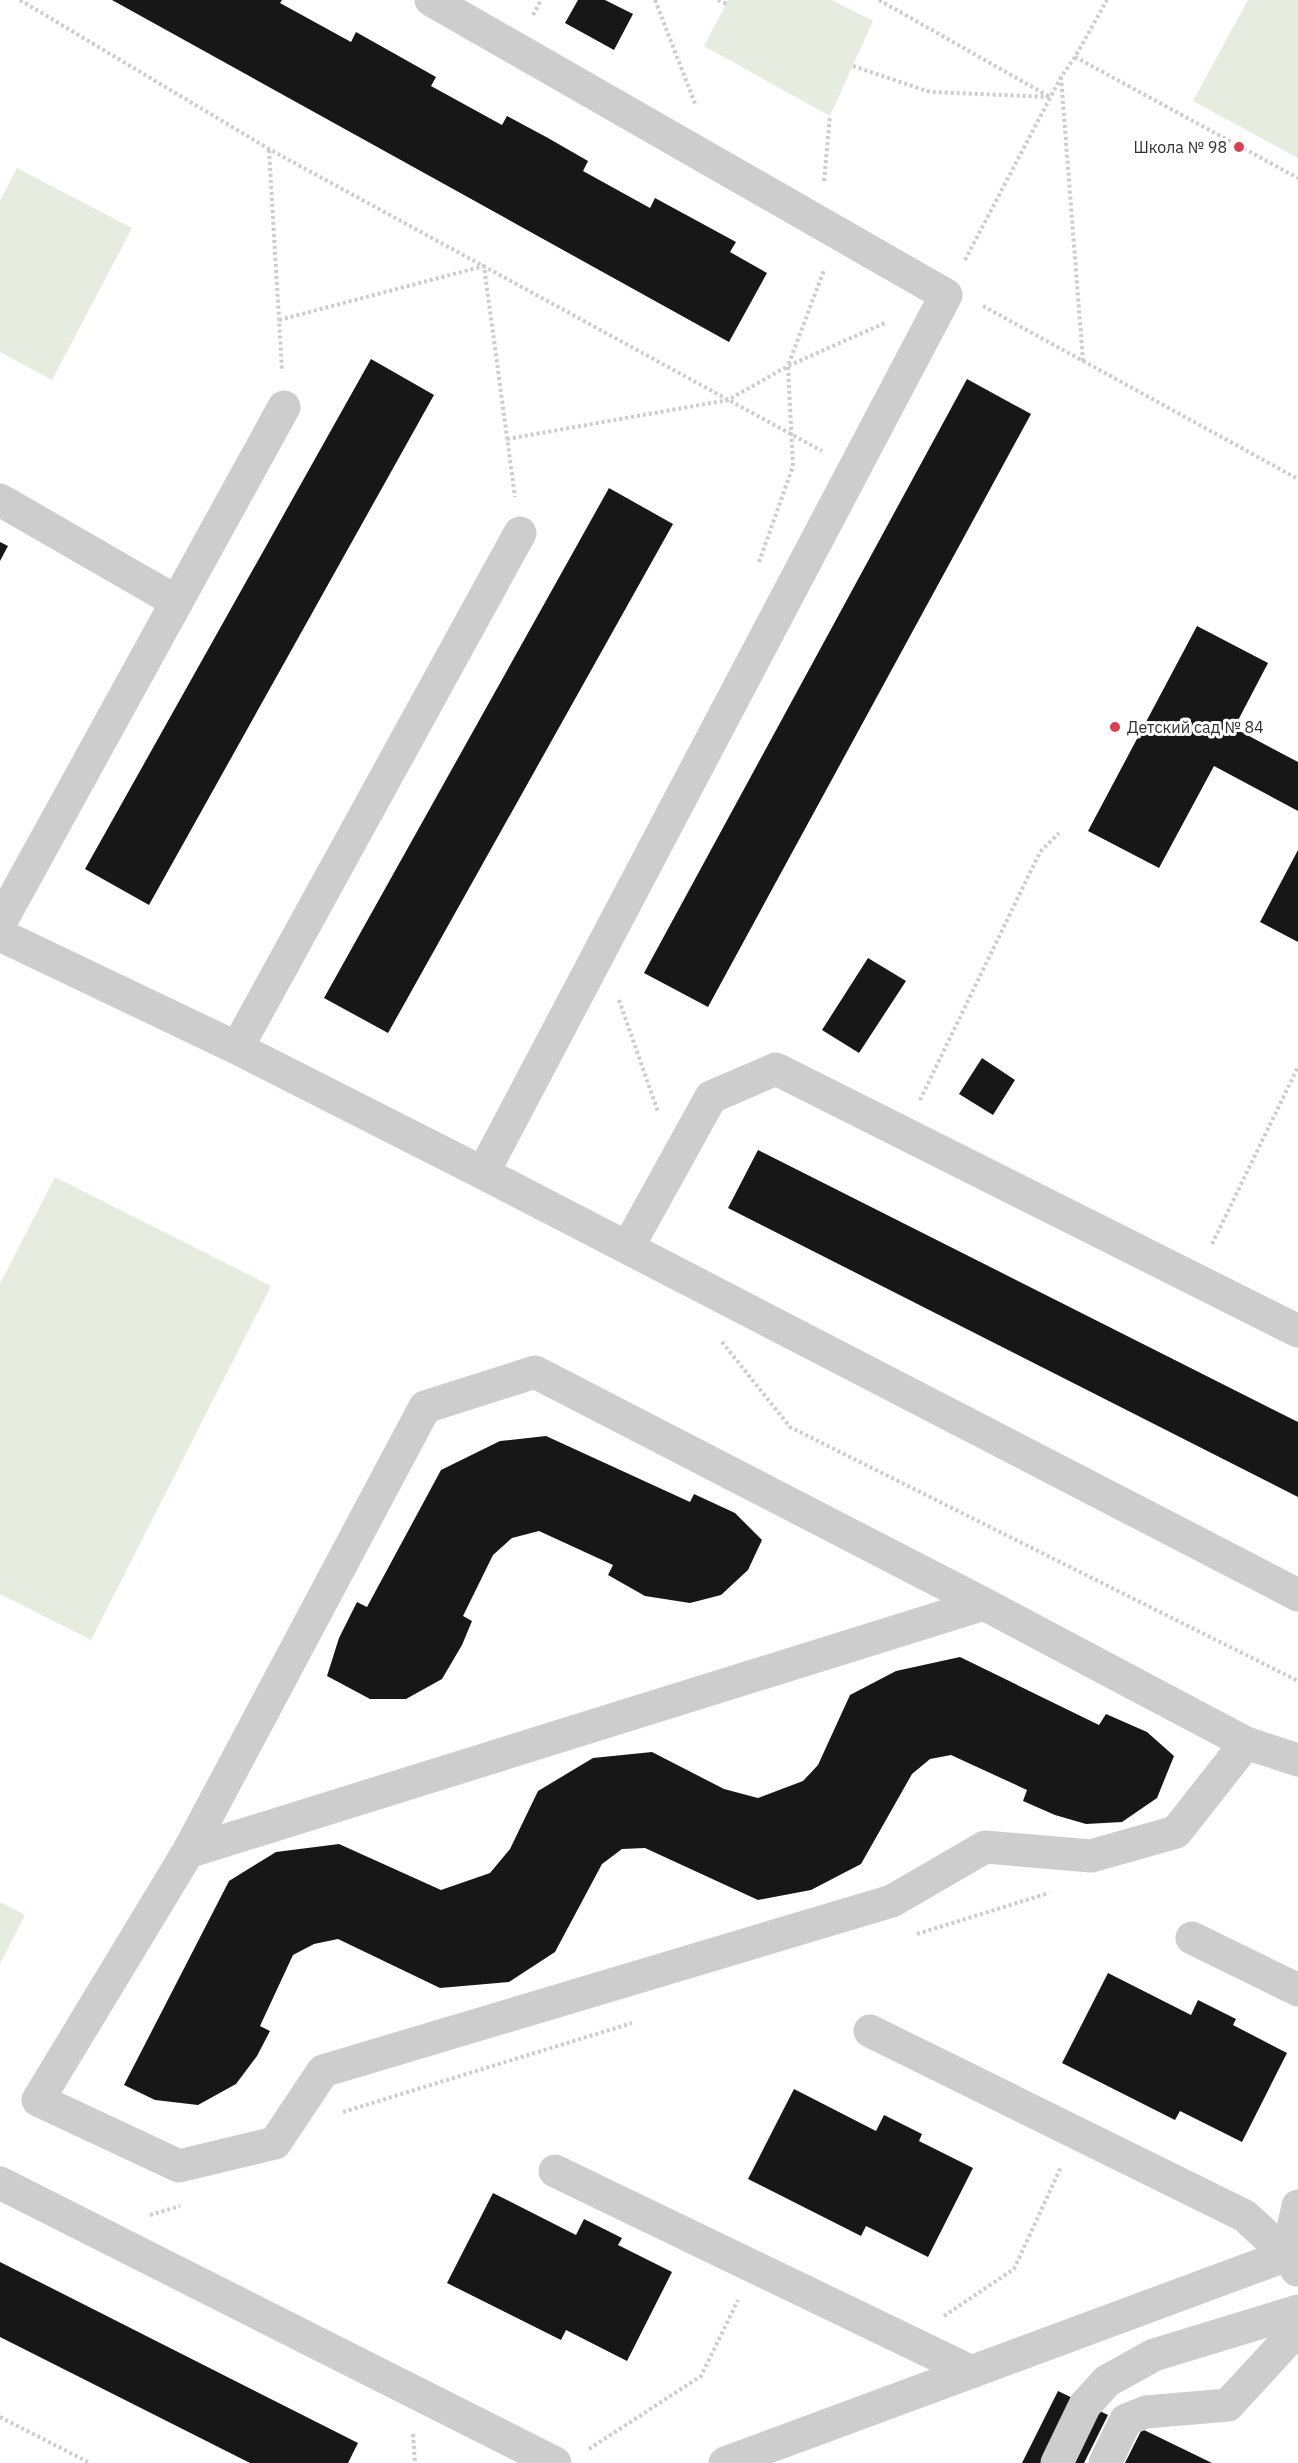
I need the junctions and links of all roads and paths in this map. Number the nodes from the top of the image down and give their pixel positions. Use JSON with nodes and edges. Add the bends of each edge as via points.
{"nodes":[{"id":1,"x":20,"y":0,"type":"edge"},
{"id":2,"x":431,"y":0,"type":"edge"},
{"id":3,"x":655,"y":0,"type":"edge"},
{"id":4,"x":718,"y":0,"type":"edge"},
{"id":5,"x":879,"y":0,"type":"edge"},
{"id":6,"x":1107,"y":0,"type":"edge"},
{"id":7,"x":726,"y":4,"type":"dead end"},
{"id":8,"x":1075,"y":57,"type":"junction"},
{"id":9,"x":853,"y":66,"type":"dead end"},
{"id":10,"x":1061,"y":77,"type":"junction"},
{"id":11,"x":1051,"y":97,"type":"junction"},
{"id":12,"x":830,"y":116,"type":"dead end"},
{"id":13,"x":687,"y":148,"type":"junction"},
{"id":14,"x":269,"y":149,"type":"junction"},
{"id":15,"x":1298,"y":178,"type":"edge"},
{"id":16,"x":830,"y":228,"type":"junction"},
{"id":17,"x":484,"y":266,"type":"junction"},
{"id":18,"x":946,"y":296,"type":"junction"},
{"id":19,"x":279,"y":320,"type":"junction"},
{"id":20,"x":1083,"y":361,"type":"junction"},
{"id":21,"x":788,"y":366,"type":"junction"},
{"id":22,"x":728,"y":400,"type":"junction"},
{"id":23,"x":284,"y":407,"type":"joint"},
{"id":24,"x":793,"y":435,"type":"junction"},
{"id":25,"x":507,"y":438,"type":"junction"},
{"id":26,"x":854,"y":469,"type":"junction"},
{"id":27,"x":1298,"y":479,"type":"edge"},
{"id":28,"x":0,"y":500,"type":"edge"},
{"id":29,"x":520,"y":533,"type":"joint"},
{"id":30,"x":759,"y":567,"type":"dead end"},
{"id":31,"x":177,"y":602,"type":"junction"},
{"id":32,"x":1059,"y":833,"type":"dead end"},
{"id":33,"x":0,"y":923,"type":"edge"},
{"id":34,"x":0,"y":934,"type":"edge"},
{"id":35,"x":602,"y":948,"type":"junction"},
{"id":36,"x":237,"y":1048,"type":"junction"},
{"id":37,"x":1298,"y":1067,"type":"edge"},
{"id":38,"x":904,"y":1133,"type":"junction"},
{"id":39,"x":674,"y":1161,"type":"junction"},
{"id":40,"x":483,"y":1173,"type":"junction"},
{"id":41,"x":628,"y":1247,"type":"junction"},
{"id":42,"x":1195,"y":1278,"type":"junction"},
{"id":43,"x":1298,"y":1331,"type":"edge"},
{"id":44,"x":720,"y":1340,"type":"dead end"},
{"id":45,"x":1298,"y":1595,"type":"edge"},
{"id":46,"x":984,"y":1604,"type":"junction"},
{"id":47,"x":1298,"y":1682,"type":"edge"},
{"id":48,"x":1246,"y":1743,"type":"junction"},
{"id":49,"x":1298,"y":1760,"type":"edge"},
{"id":50,"x":188,"y":1852,"type":"junction"},
{"id":51,"x":1049,"y":1893,"type":"dead end"},
{"id":52,"x":913,"y":1936,"type":"dead end"},
{"id":53,"x":1192,"y":1938,"type":"dead end"},
{"id":54,"x":1298,"y":1990,"type":"edge"},
{"id":55,"x":640,"y":2020,"type":"dead end"},
{"id":56,"x":870,"y":2031,"type":"dead end"},
{"id":57,"x":333,"y":2115,"type":"dead end"},
{"id":58,"x":1077,"y":2133,"type":"junction"},
{"id":59,"x":555,"y":2171,"type":"dead end"},
{"id":60,"x":0,"y":2183,"type":"edge"},
{"id":61,"x":185,"y":2204,"type":"dead end"},
{"id":62,"x":1298,"y":2206,"type":"edge"},
{"id":63,"x":98,"y":2233,"type":"junction"},
{"id":64,"x":1292,"y":2263,"type":"edge"},
{"id":65,"x":754,"y":2269,"type":"junction"},
{"id":66,"x":1298,"y":2311,"type":"edge"},
{"id":67,"x":1298,"y":2329,"type":"edge"},
{"id":68,"x":906,"y":2341,"type":"junction"},
{"id":69,"x":972,"y":2372,"type":"junction"},
{"id":70,"x":0,"y":2417,"type":"edge"},
{"id":71,"x":588,"y":2451,"type":"dead end"},
{"id":72,"x":504,"y":2452,"type":"edge"},
{"id":73,"x":90,"y":2463,"type":"edge"},
{"id":74,"x":555,"y":2463,"type":"edge"},
{"id":75,"x":725,"y":2463,"type":"edge"},
{"id":76,"x":1057,"y":2463,"type":"edge"},
{"id":77,"x":1105,"y":2463,"type":"edge"}],
"edges":[{"from":1,"to":14,"type":"path"},
{"from":2,"to":13,"type":"lane"},
{"from":3,"to":13,"type":"path","via":[[698,112]]},
{"from":4,"to":7,"type":"path"},
{"from":5,"to":11,"type":"path"},
{"from":6,"to":8,"type":"path"},
{"from":8,"to":10,"type":"path"},
{"from":8,"to":15,"type":"path"},
{"from":9,"to":11,"type":"path","via":[[930,92]]},
{"from":10,"to":11,"type":"path"},
{"from":10,"to":20,"type":"path"},
{"from":11,"to":18,"type":"path"},
{"from":12,"to":16,"type":"path"},
{"from":13,"to":16,"type":"lane"},
{"from":14,"to":17,"type":"path"},
{"from":14,"to":19,"type":"path"},
{"from":16,"to":18,"type":"lane"},
{"from":16,"to":21,"type":"path"},
{"from":17,"to":19,"type":"path"},
{"from":17,"to":22,"type":"path"},
{"from":17,"to":25,"type":"path"},
{"from":18,"to":20,"type":"path","via":[[973,300]]},
{"from":18,"to":21,"type":"path"},
{"from":18,"to":26,"type":"lane"},
{"from":19,"to":23,"type":"path"},
{"from":20,"to":27,"type":"path"},
{"from":21,"to":22,"type":"path"},
{"from":21,"to":24,"type":"path"},
{"from":22,"to":24,"type":"path"},
{"from":22,"to":25,"type":"path"},
{"from":23,"to":31,"type":"lane"},
{"from":24,"to":26,"type":"path"},
{"from":24,"to":30,"type":"path","via":[[793,466]]},
{"from":25,"to":29,"type":"path"},
{"from":26,"to":35,"type":"lane"},
{"from":28,"to":31,"type":"lane"},
{"from":29,"to":36,"type":"lane"},
{"from":31,"to":33,"type":"lane"},
{"from":32,"to":38,"type":"path","via":[[1040,852]]},
{"from":34,"to":36,"type":"lane"},
{"from":35,"to":39,"type":"path"},
{"from":35,"to":40,"type":"lane"},
{"from":36,"to":40,"type":"lane"},
{"from":37,"to":42,"type":"path"},
{"from":38,"to":39,"type":"lane","via":[[776,1069],[711,1097]]},
{"from":38,"to":42,"type":"lane"},
{"from":39,"to":41,"type":"lane"},
{"from":40,"to":41,"type":"lane"},
{"from":41,"to":45,"type":"lane"},
{"from":42,"to":43,"type":"lane"},
{"from":44,"to":47,"type":"path","via":[[790,1427]]},
{"from":46,"to":48,"type":"lane"},
{"from":46,"to":50,"type":"lane"},
{"from":46,"to":50,"type":"lane","via":[[535,1372],[425,1407]]},
{"from":48,"to":49,"type":"lane"},
{"from":48,"to":50,"type":"lane","via":[[1176,1832],[1091,1856],[985,1847],[892,1901],[323,2071],[275,2143],[179,2166],[38,2100]]},
{"from":51,"to":52,"type":"path"},
{"from":53,"to":54,"type":"lane"},
{"from":55,"to":57,"type":"path"},
{"from":56,"to":58,"type":"lane"},
{"from":58,"to":64,"type":"lane","via":[[1245,2216]]},
{"from":58,"to":68,"type":"path","via":[[1014,2269]]},
{"from":59,"to":65,"type":"lane"},
{"from":60,"to":63,"type":"lane"},
{"from":61,"to":63,"type":"path"},
{"from":62,"to":64,"type":"lane"},
{"from":63,"to":72,"type":"lane"},
{"from":64,"to":69,"type":"lane"},
{"from":65,"to":68,"type":"lane"},
{"from":65,"to":71,"type":"path","via":[[701,2376]]},
{"from":66,"to":76,"type":"lane","via":[[1154,2355],[1107,2381],[1085,2405]]},
{"from":67,"to":77,"type":"lane","via":[[1228,2405],[1146,2412],[1126,2420]]},
{"from":68,"to":69,"type":"lane"},
{"from":69,"to":75,"type":"lane"},
{"from":70,"to":73,"type":"path"},
{"from":72,"to":74,"type":"lane"}]}
